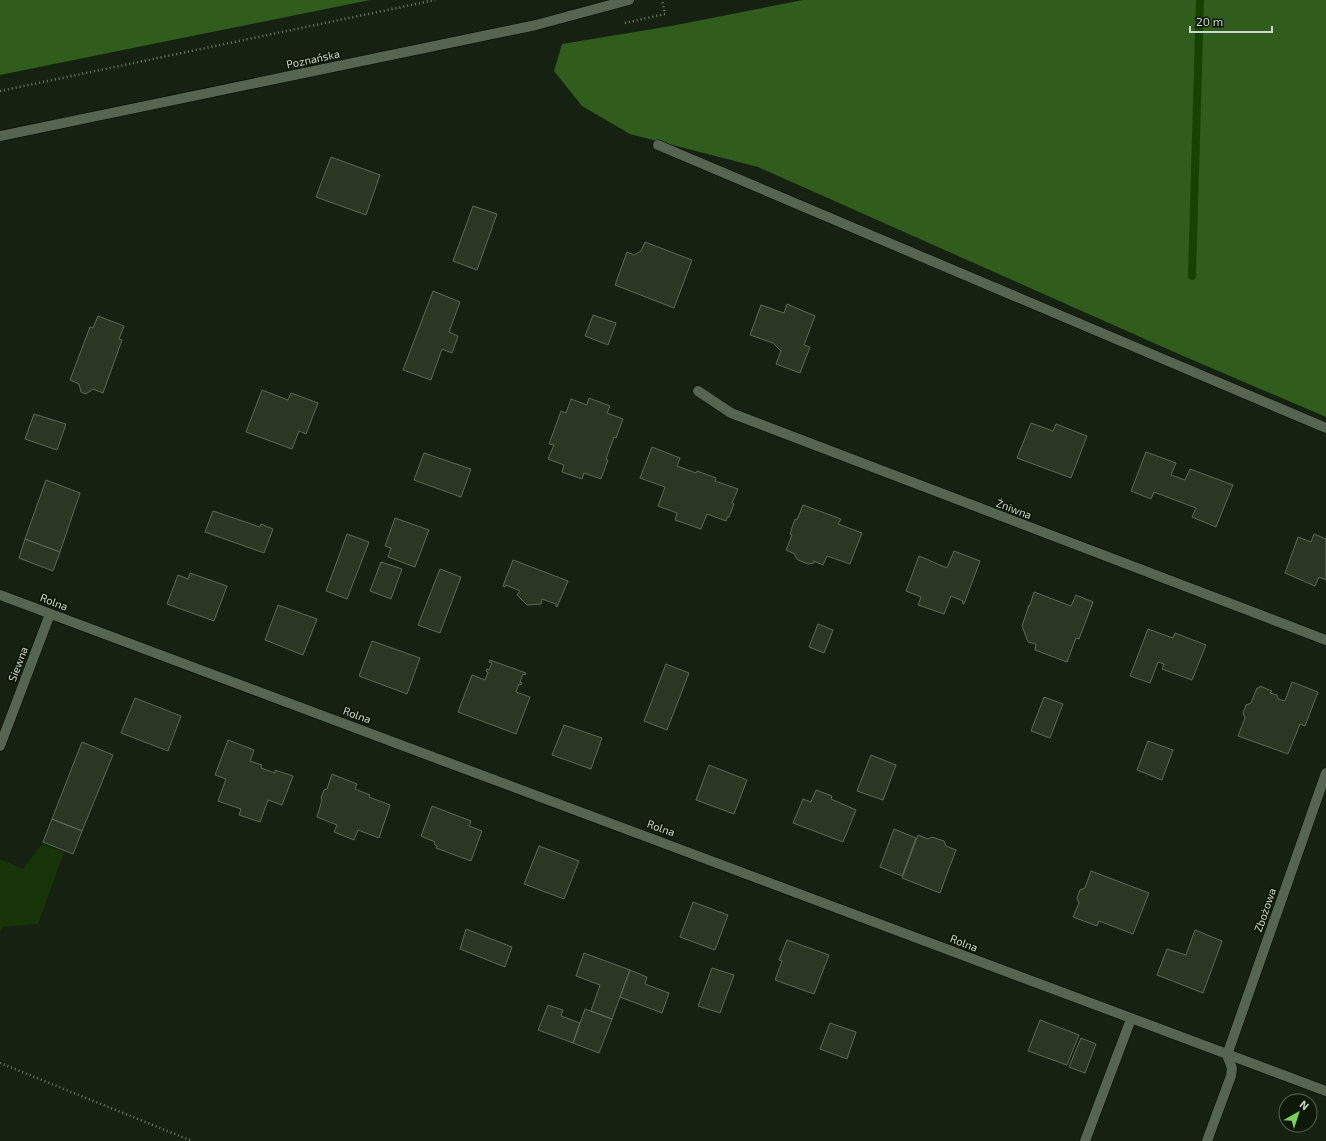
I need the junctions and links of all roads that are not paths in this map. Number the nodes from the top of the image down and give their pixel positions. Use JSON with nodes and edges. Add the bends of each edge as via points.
{"nodes":[{"id":1,"x":629,"y":0,"type":"edge"},
{"id":2,"x":0,"y":136,"type":"edge"},
{"id":3,"x":658,"y":145,"type":"dead end"},
{"id":4,"x":698,"y":391,"type":"dead end"},
{"id":5,"x":1326,"y":428,"type":"edge"},
{"id":6,"x":0,"y":595,"type":"edge"},
{"id":7,"x":50,"y":614,"type":"junction"},
{"id":8,"x":1326,"y":640,"type":"edge"},
{"id":9,"x":0,"y":746,"type":"edge"},
{"id":10,"x":1326,"y":773,"type":"edge"},
{"id":11,"x":1131,"y":1019,"type":"junction"},
{"id":12,"x":1228,"y":1055,"type":"junction"},
{"id":13,"x":1326,"y":1091,"type":"edge"},
{"id":14,"x":1085,"y":1141,"type":"edge"},
{"id":15,"x":1207,"y":1141,"type":"edge"}],
"edges":[{"from":1,"to":2,"type":"street","name":"Poznańska","via":[[536,25]]},
{"from":3,"to":5,"type":"street"},
{"from":4,"to":8,"type":"street","name":"Żniwna","via":[[731,413]]},
{"from":6,"to":7,"type":"street","name":"Rolna"},
{"from":7,"to":9,"type":"street","name":"Siewna"},
{"from":7,"to":11,"type":"street","name":"Rolna","via":[[764,879]]},
{"from":10,"to":12,"type":"street","name":"Zbożowa"},
{"from":11,"to":12,"type":"street","name":"Rolna"},
{"from":11,"to":14,"type":"street"},
{"from":12,"to":13,"type":"street","name":"Rolna"},
{"from":12,"to":15,"type":"street","via":[[1232,1068],[1231,1076]]}]}
